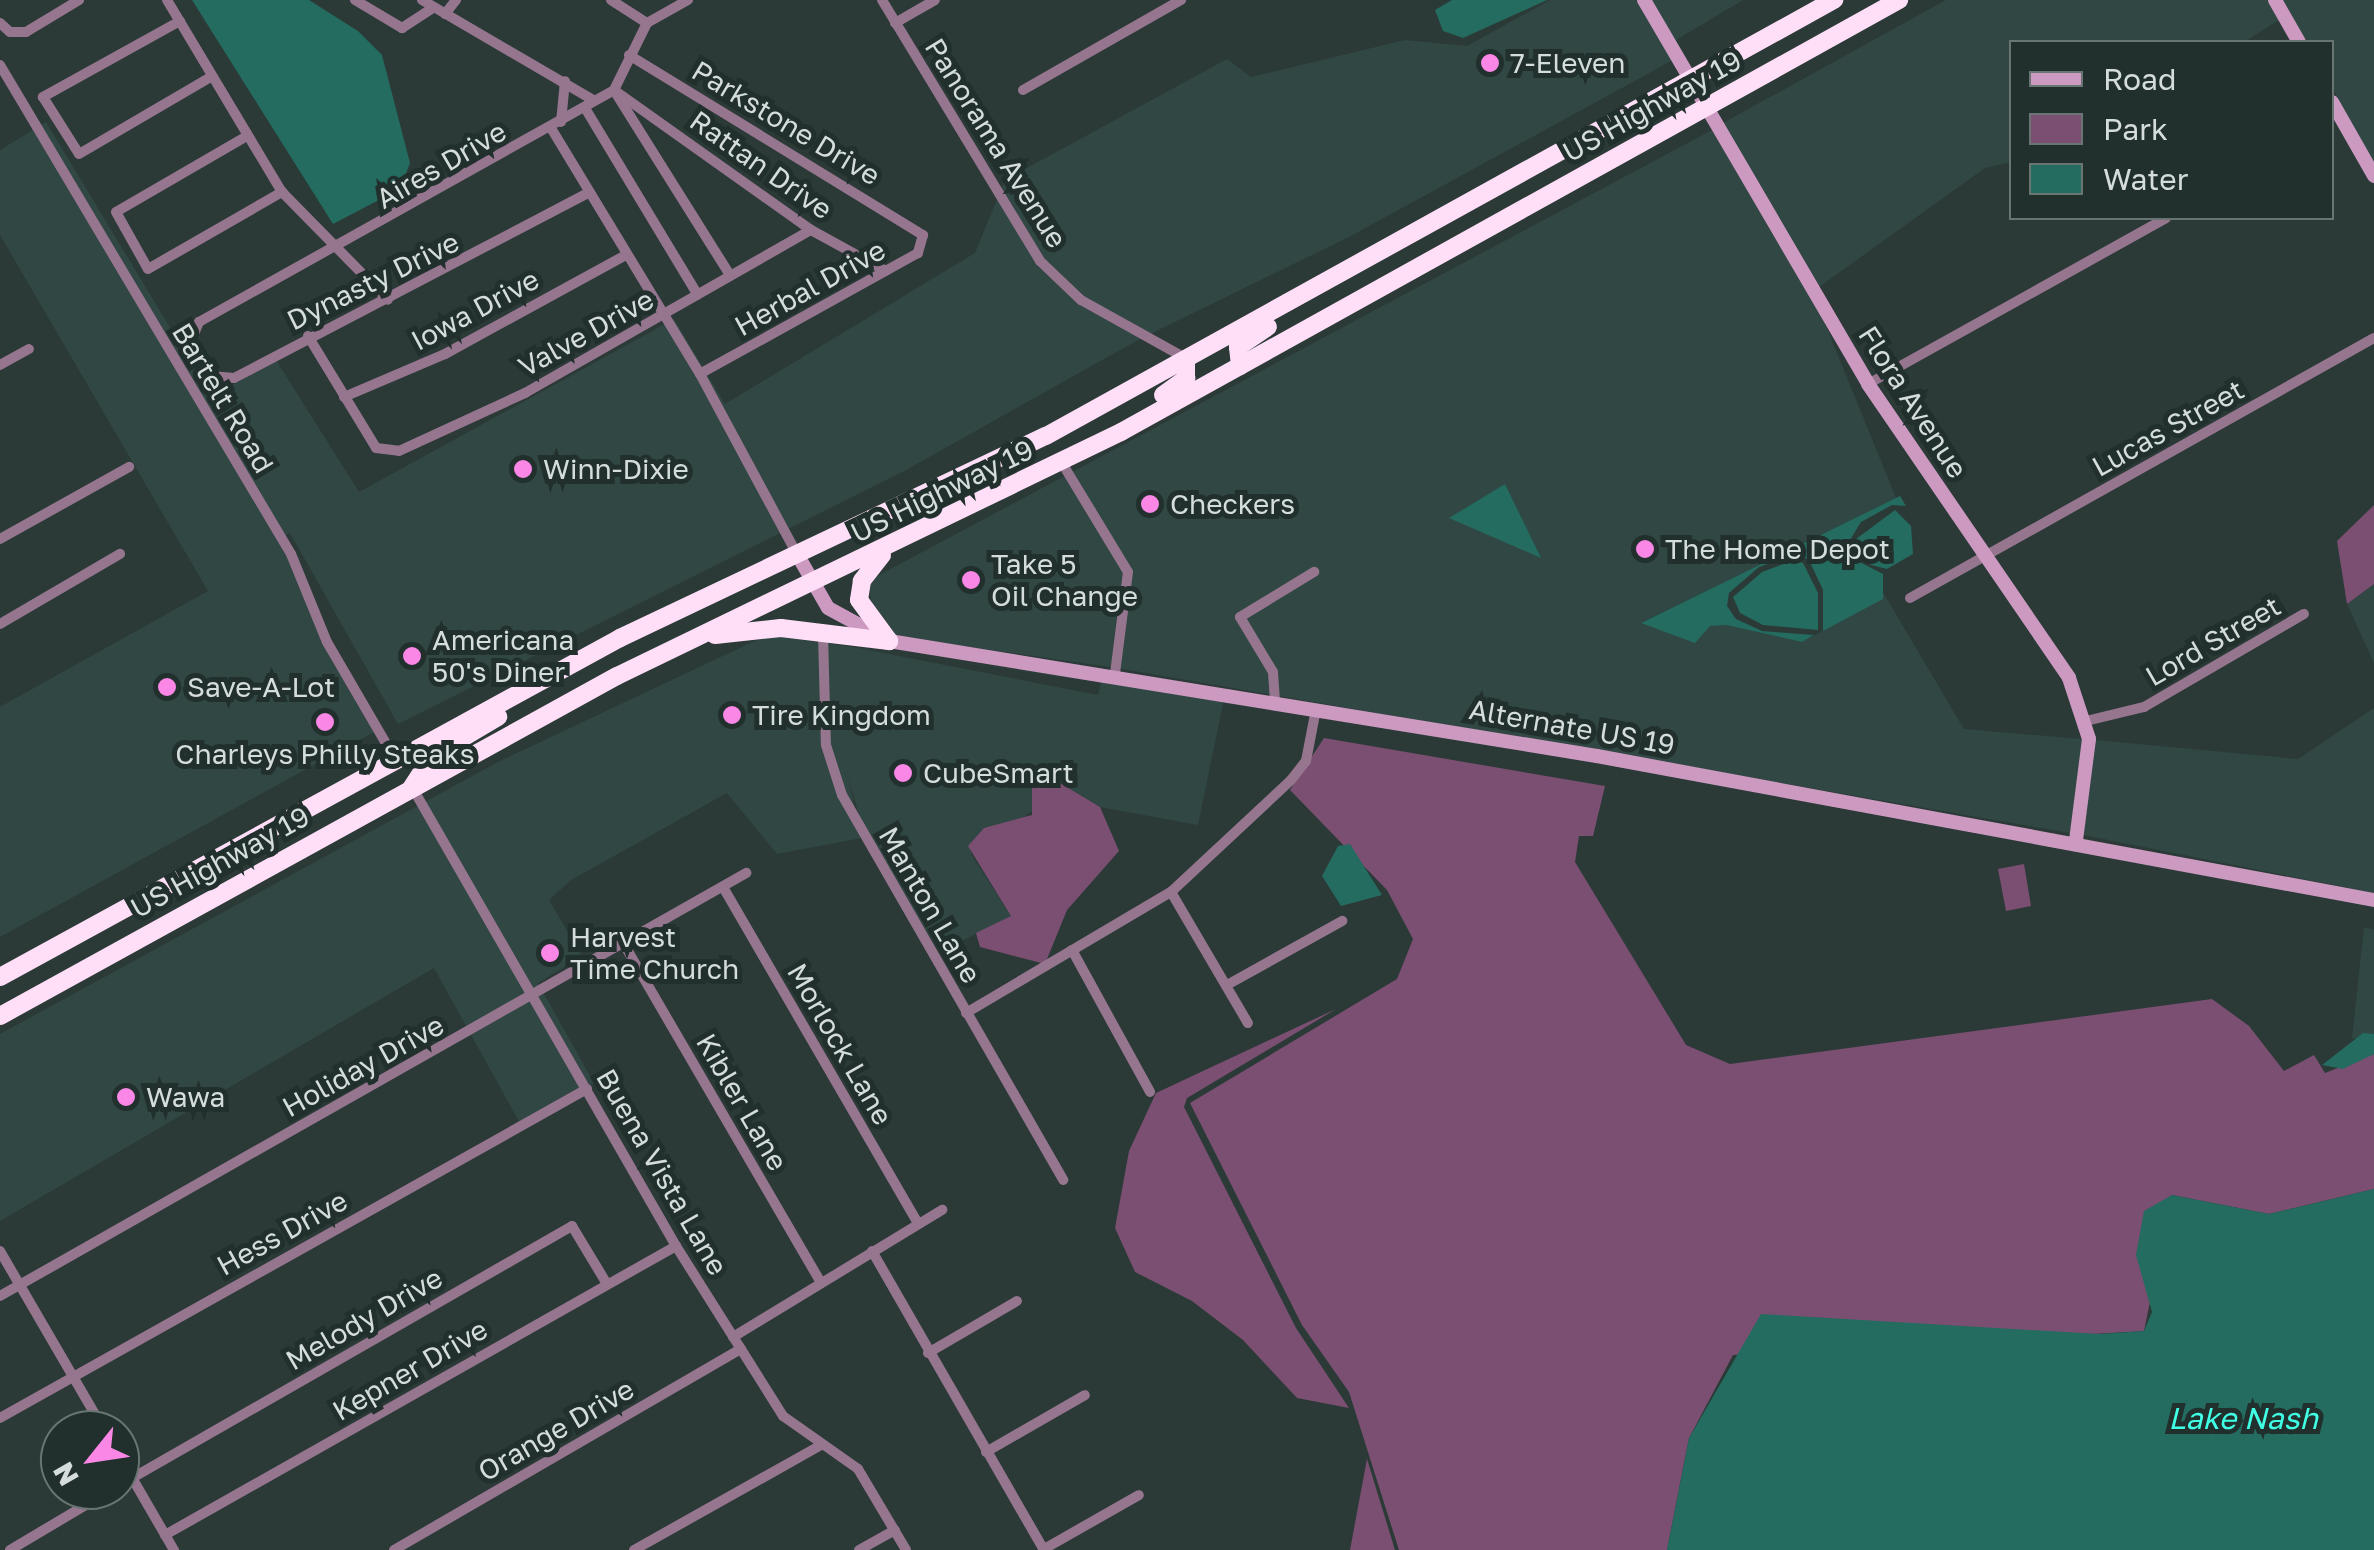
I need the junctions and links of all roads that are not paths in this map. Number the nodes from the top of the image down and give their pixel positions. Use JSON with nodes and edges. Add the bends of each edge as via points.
{"nodes":[{"id":1,"x":79,"y":0,"type":"edge"},
{"id":2,"x":167,"y":0,"type":"edge"},
{"id":3,"x":355,"y":0,"type":"edge"},
{"id":4,"x":422,"y":0,"type":"edge"},
{"id":5,"x":456,"y":0,"type":"edge"},
{"id":6,"x":611,"y":0,"type":"edge"},
{"id":7,"x":688,"y":0,"type":"edge"},
{"id":8,"x":882,"y":0,"type":"edge"},
{"id":9,"x":935,"y":0,"type":"edge"},
{"id":10,"x":1181,"y":0,"type":"edge"},
{"id":11,"x":1644,"y":0,"type":"edge"},
{"id":12,"x":1834,"y":0,"type":"edge"},
{"id":13,"x":1899,"y":0,"type":"edge"},
{"id":14,"x":2275,"y":0,"type":"edge"},
{"id":15,"x":434,"y":7,"type":"junction"},
{"id":16,"x":445,"y":14,"type":"junction"},
{"id":17,"x":180,"y":21,"type":"junction"},
{"id":18,"x":647,"y":22,"type":"junction"},
{"id":19,"x":0,"y":23,"type":"edge"},
{"id":20,"x":895,"y":23,"type":"junction"},
{"id":21,"x":2298,"y":40,"type":"edge"},
{"id":22,"x":628,"y":55,"type":"junction"},
{"id":23,"x":0,"y":65,"type":"edge"},
{"id":24,"x":211,"y":76,"type":"junction"},
{"id":25,"x":1690,"y":80,"type":"junction"},
{"id":26,"x":565,"y":81,"type":"junction"},
{"id":27,"x":614,"y":90,"type":"junction"},
{"id":28,"x":1023,"y":90,"type":"dead end"},
{"id":29,"x":589,"y":104,"type":"junction"},
{"id":30,"x":1706,"y":108,"type":"junction"},
{"id":31,"x":2336,"y":123,"type":"edge"},
{"id":32,"x":556,"y":125,"type":"junction"},
{"id":33,"x":247,"y":136,"type":"junction"},
{"id":34,"x":2374,"y":176,"type":"edge"},
{"id":35,"x":282,"y":192,"type":"junction"},
{"id":36,"x":588,"y":193,"type":"junction"},
{"id":37,"x":2162,"y":220,"type":"edge"},
{"id":38,"x":811,"y":230,"type":"junction"},
{"id":39,"x":920,"y":230,"type":"joint"},
{"id":40,"x":338,"y":249,"type":"junction"},
{"id":41,"x":624,"y":256,"type":"junction"},
{"id":42,"x":886,"y":271,"type":"junction"},
{"id":43,"x":730,"y":275,"type":"junction"},
{"id":44,"x":1326,"y":281,"type":"junction"},
{"id":45,"x":698,"y":295,"type":"junction"},
{"id":46,"x":388,"y":300,"type":"junction"},
{"id":47,"x":663,"y":316,"type":"junction"},
{"id":48,"x":308,"y":336,"type":"junction"},
{"id":49,"x":2374,"y":338,"type":"edge"},
{"id":50,"x":191,"y":342,"type":"joint"},
{"id":51,"x":29,"y":349,"type":"dead end"},
{"id":52,"x":1186,"y":359,"type":"junction"},
{"id":53,"x":0,"y":366,"type":"edge"},
{"id":54,"x":1240,"y":366,"type":"junction"},
{"id":55,"x":700,"y":374,"type":"junction"},
{"id":56,"x":1868,"y":384,"type":"junction"},
{"id":57,"x":344,"y":398,"type":"junction"},
{"id":58,"x":1062,"y":463,"type":"junction"},
{"id":59,"x":129,"y":467,"type":"dead end"},
{"id":60,"x":1024,"y":483,"type":"junction"},
{"id":61,"x":0,"y":539,"type":"edge"},
{"id":62,"x":892,"y":546,"type":"junction"},
{"id":63,"x":120,"y":554,"type":"dead end"},
{"id":64,"x":797,"y":554,"type":"junction"},
{"id":65,"x":1985,"y":557,"type":"junction"},
{"id":66,"x":1314,"y":572,"type":"dead end"},
{"id":67,"x":813,"y":582,"type":"junction"},
{"id":68,"x":1910,"y":598,"type":"dead end"},
{"id":69,"x":2304,"y":614,"type":"dead end"},
{"id":70,"x":0,"y":624,"type":"edge"},
{"id":71,"x":823,"y":634,"type":"junction"},
{"id":72,"x":695,"y":638,"type":"junction"},
{"id":73,"x":889,"y":642,"type":"junction"},
{"id":74,"x":1115,"y":674,"type":"junction"},
{"id":75,"x":543,"y":685,"type":"junction"},
{"id":76,"x":1275,"y":702,"type":"junction"},
{"id":77,"x":1316,"y":709,"type":"junction"},
{"id":78,"x":2086,"y":720,"type":"junction"},
{"id":79,"x":395,"y":759,"type":"junction"},
{"id":80,"x":412,"y":787,"type":"junction"},
{"id":81,"x":2076,"y":840,"type":"junction"},
{"id":82,"x":746,"y":873,"type":"dead end"},
{"id":83,"x":723,"y":887,"type":"junction"},
{"id":84,"x":1171,"y":892,"type":"junction"},
{"id":85,"x":2374,"y":900,"type":"edge"},
{"id":86,"x":1342,"y":921,"type":"dead end"},
{"id":87,"x":625,"y":946,"type":"junction"},
{"id":88,"x":1072,"y":950,"type":"junction"},
{"id":89,"x":0,"y":978,"type":"edge"},
{"id":90,"x":1227,"y":985,"type":"junction"},
{"id":91,"x":534,"y":995,"type":"junction"},
{"id":92,"x":966,"y":1013,"type":"junction"},
{"id":93,"x":0,"y":1016,"type":"edge"},
{"id":94,"x":1248,"y":1023,"type":"dead end"},
{"id":95,"x":587,"y":1089,"type":"junction"},
{"id":96,"x":1150,"y":1092,"type":"dead end"},
{"id":97,"x":1062,"y":1180,"type":"dead end"},
{"id":98,"x":942,"y":1210,"type":"dead end"},
{"id":99,"x":918,"y":1224,"type":"junction"},
{"id":100,"x":676,"y":1246,"type":"junction"},
{"id":101,"x":0,"y":1251,"type":"edge"},
{"id":102,"x":872,"y":1251,"type":"junction"},
{"id":103,"x":820,"y":1282,"type":"junction"},
{"id":104,"x":607,"y":1284,"type":"junction"},
{"id":105,"x":20,"y":1285,"type":"junction"},
{"id":106,"x":0,"y":1296,"type":"edge"},
{"id":107,"x":1018,"y":1300,"type":"dead end"},
{"id":108,"x":733,"y":1337,"type":"junction"},
{"id":109,"x":741,"y":1350,"type":"junction"},
{"id":110,"x":928,"y":1353,"type":"junction"},
{"id":111,"x":72,"y":1375,"type":"junction"},
{"id":112,"x":1085,"y":1395,"type":"dead end"},
{"id":113,"x":92,"y":1410,"type":"edge"},
{"id":114,"x":0,"y":1418,"type":"edge"},
{"id":115,"x":819,"y":1446,"type":"junction"},
{"id":116,"x":986,"y":1452,"type":"junction"},
{"id":117,"x":140,"y":1473,"type":"edge"},
{"id":118,"x":140,"y":1491,"type":"edge"},
{"id":119,"x":1138,"y":1495,"type":"dead end"},
{"id":120,"x":77,"y":1510,"type":"edge"},
{"id":121,"x":895,"y":1530,"type":"junction"},
{"id":122,"x":166,"y":1535,"type":"junction"},
{"id":123,"x":10,"y":1550,"type":"edge"},
{"id":124,"x":174,"y":1550,"type":"edge"},
{"id":125,"x":394,"y":1550,"type":"edge"},
{"id":126,"x":634,"y":1550,"type":"edge"},
{"id":127,"x":859,"y":1550,"type":"edge"},
{"id":128,"x":906,"y":1550,"type":"edge"},
{"id":129,"x":1044,"y":1550,"type":"edge"}],
"edges":[{"from":1,"to":19,"type":"street","via":[[26,32],[10,32]]},
{"from":2,"to":17,"type":"street"},
{"from":3,"to":15,"type":"street","via":[[402,28]]},
{"from":4,"to":15,"type":"street"},
{"from":5,"to":16,"type":"street"},
{"from":6,"to":18,"type":"street"},
{"from":7,"to":18,"type":"street"},
{"from":8,"to":20,"type":"street","name":"Panorama Avenue"},
{"from":9,"to":20,"type":"street"},
{"from":10,"to":28,"type":"street"},
{"from":11,"to":25,"type":"main road","name":"Flora Avenue"},
{"from":12,"to":25,"type":"highway","name":"US Highway 19"},
{"from":13,"to":30,"type":"highway","name":"US Highway 19"},
{"from":14,"to":21,"type":"main road"},
{"from":15,"to":16,"type":"street"},
{"from":16,"to":26,"type":"street"},
{"from":17,"to":24,"type":"street"},
{"from":17,"to":24,"type":"street","via":[[43,96],[79,154]]},
{"from":18,"to":22,"type":"street"},
{"from":20,"to":52,"type":"street","name":"Panorama Avenue","via":[[1048,269],[1081,300]]},
{"from":22,"to":27,"type":"street"},
{"from":22,"to":39,"type":"street","name":"Parkstone Drive"},
{"from":23,"to":79,"type":"street","name":"Bartelt Road","via":[[291,554],[327,642]]},
{"from":24,"to":33,"type":"street"},
{"from":25,"to":30,"type":"main road","name":"Flora Avenue"},
{"from":25,"to":44,"type":"highway","name":"US Highway 19"},
{"from":26,"to":29,"type":"street"},
{"from":26,"to":32,"type":"street"},
{"from":27,"to":29,"type":"street","name":"Aires Drive"},
{"from":27,"to":38,"type":"street","name":"Rattan Drive"},
{"from":27,"to":43,"type":"street"},
{"from":29,"to":32,"type":"street","name":"Aires Drive"},
{"from":29,"to":45,"type":"street"},
{"from":30,"to":54,"type":"highway","name":"US Highway 19"},
{"from":30,"to":56,"type":"main road","name":"Flora Avenue"},
{"from":31,"to":34,"type":"main road"},
{"from":32,"to":36,"type":"street"},
{"from":32,"to":40,"type":"street","name":"Aires Drive"},
{"from":33,"to":35,"type":"street"},
{"from":33,"to":35,"type":"street","via":[[116,212],[148,268]]},
{"from":35,"to":40,"type":"street"},
{"from":36,"to":41,"type":"street"},
{"from":36,"to":46,"type":"street","name":"Dynasty Drive"},
{"from":37,"to":56,"type":"street"},
{"from":38,"to":42,"type":"street","name":"Rattan Drive"},
{"from":38,"to":43,"type":"street","name":"Valve Drive"},
{"from":39,"to":42,"type":"street","name":"Herbal Drive","via":[[918,253]]},
{"from":40,"to":46,"type":"street"},
{"from":40,"to":50,"type":"street","name":"Aires Drive","via":[[199,322]]},
{"from":41,"to":47,"type":"street"},
{"from":41,"to":57,"type":"street","name":"Iowa Drive","via":[[445,354]]},
{"from":42,"to":55,"type":"street","name":"Herbal Drive"},
{"from":43,"to":45,"type":"street","name":"Valve Drive"},
{"from":44,"to":52,"type":"highway","name":"US Highway 19"},
{"from":44,"to":54,"type":"highway","via":[[1304,308],[1242,343],[1236,352]]},
{"from":45,"to":47,"type":"street","name":"Valve Drive"},
{"from":46,"to":48,"type":"street","name":"Dynasty Drive"},
{"from":47,"to":55,"type":"street"},
{"from":47,"to":57,"type":"street","name":"Valve Drive","via":[[399,450],[376,448]]},
{"from":48,"to":50,"type":"street","name":"Dynasty Drive","via":[[226,380],[211,376]]},
{"from":48,"to":57,"type":"street"},
{"from":49,"to":65,"type":"street","name":"Lucas Street"},
{"from":51,"to":53,"type":"street"},
{"from":52,"to":60,"type":"highway","via":[[1186,378],[1178,387],[1074,444]]},
{"from":52,"to":64,"type":"highway","name":"US Highway 19","via":[[989,465]]},
{"from":54,"to":58,"type":"highway","name":"US Highway 19"},
{"from":55,"to":64,"type":"street"},
{"from":56,"to":65,"type":"main road","name":"Flora Avenue"},
{"from":58,"to":60,"type":"highway","name":"US Highway 19"},
{"from":58,"to":74,"type":"street","via":[[1128,572]]},
{"from":59,"to":61,"type":"street"},
{"from":60,"to":62,"type":"highway","name":"US Highway 19"},
{"from":62,"to":67,"type":"highway","name":"US Highway 19"},
{"from":62,"to":73,"type":"highway","via":[[859,590],[865,615]]},
{"from":63,"to":70,"type":"street"},
{"from":64,"to":67,"type":"main road","name":"Alternate US 19"},
{"from":64,"to":75,"type":"highway","name":"US Highway 19","via":[[620,638]]},
{"from":65,"to":68,"type":"street","name":"Lucas Street"},
{"from":65,"to":78,"type":"main road","name":"Flora Avenue","via":[[2069,678]]},
{"from":66,"to":76,"type":"street","via":[[1240,617],[1273,672]]},
{"from":67,"to":72,"type":"highway","name":"US Highway 19"},
{"from":67,"to":73,"type":"main road","name":"Alternate US 19","via":[[837,616]]},
{"from":69,"to":78,"type":"street","name":"Lord Street","via":[[2144,707]]},
{"from":71,"to":72,"type":"highway","via":[[754,629]]},
{"from":71,"to":73,"type":"highway"},
{"from":71,"to":92,"type":"street","name":"Manton Lane","via":[[833,776]]},
{"from":72,"to":80,"type":"highway","name":"US Highway 19"},
{"from":73,"to":74,"type":"main road","name":"Alternate US 19"},
{"from":74,"to":76,"type":"main road","name":"Alternate US 19"},
{"from":75,"to":79,"type":"highway","name":"US Highway 19"},
{"from":75,"to":80,"type":"highway","via":[[432,756]]},
{"from":76,"to":77,"type":"main road","name":"Alternate US 19"},
{"from":77,"to":81,"type":"main road","name":"Alternate US 19"},
{"from":77,"to":84,"type":"street","via":[[1306,762]]},
{"from":78,"to":81,"type":"main road","name":"Flora Avenue"},
{"from":79,"to":89,"type":"highway","name":"US Highway 19"},
{"from":80,"to":91,"type":"street","name":"Buena Vista Lane"},
{"from":80,"to":93,"type":"highway","name":"US Highway 19"},
{"from":81,"to":85,"type":"main road","name":"Alternate US 19"},
{"from":82,"to":83,"type":"street","name":"Holiday Drive"},
{"from":83,"to":87,"type":"street","name":"Holiday Drive"},
{"from":83,"to":99,"type":"street","name":"Morlock Lane"},
{"from":84,"to":88,"type":"street"},
{"from":84,"to":90,"type":"street"},
{"from":86,"to":90,"type":"street"},
{"from":87,"to":91,"type":"street","name":"Holiday Drive"},
{"from":87,"to":103,"type":"street","name":"Kibler Lane"},
{"from":88,"to":92,"type":"street"},
{"from":88,"to":96,"type":"street"},
{"from":90,"to":94,"type":"street"},
{"from":91,"to":95,"type":"street","name":"Buena Vista Lane"},
{"from":91,"to":105,"type":"street","name":"Holiday Drive"},
{"from":92,"to":97,"type":"street","name":"Manton Lane"},
{"from":95,"to":100,"type":"street","name":"Buena Vista Lane"},
{"from":95,"to":111,"type":"street","name":"Hess Drive"},
{"from":98,"to":99,"type":"street"},
{"from":99,"to":102,"type":"street"},
{"from":100,"to":104,"type":"street","name":"Kepner Drive"},
{"from":100,"to":108,"type":"street","name":"Buena Vista Lane"},
{"from":101,"to":105,"type":"street"},
{"from":102,"to":103,"type":"street"},
{"from":102,"to":110,"type":"street"},
{"from":103,"to":108,"type":"street"},
{"from":104,"to":117,"type":"street","name":"Melody Drive","via":[[572,1226]]},
{"from":104,"to":122,"type":"street","name":"Kepner Drive"},
{"from":105,"to":106,"type":"street","name":"Holiday Drive"},
{"from":105,"to":111,"type":"street"},
{"from":107,"to":110,"type":"street"},
{"from":108,"to":109,"type":"street","name":"Buena Vista Lane"},
{"from":109,"to":115,"type":"street","name":"Buena Vista Lane","via":[[783,1416]]},
{"from":109,"to":125,"type":"street","name":"Orange Drive"},
{"from":110,"to":116,"type":"street"},
{"from":111,"to":113,"type":"street"},
{"from":111,"to":114,"type":"street","name":"Hess Drive"},
{"from":112,"to":116,"type":"street"},
{"from":115,"to":121,"type":"street","name":"Buena Vista Lane","via":[[858,1469]]},
{"from":115,"to":126,"type":"street"},
{"from":116,"to":129,"type":"street"},
{"from":118,"to":122,"type":"street"},
{"from":119,"to":129,"type":"street"},
{"from":120,"to":123,"type":"street"},
{"from":121,"to":127,"type":"street"},
{"from":121,"to":128,"type":"street","name":"Buena Vista Lane"},
{"from":122,"to":124,"type":"street"}]}
